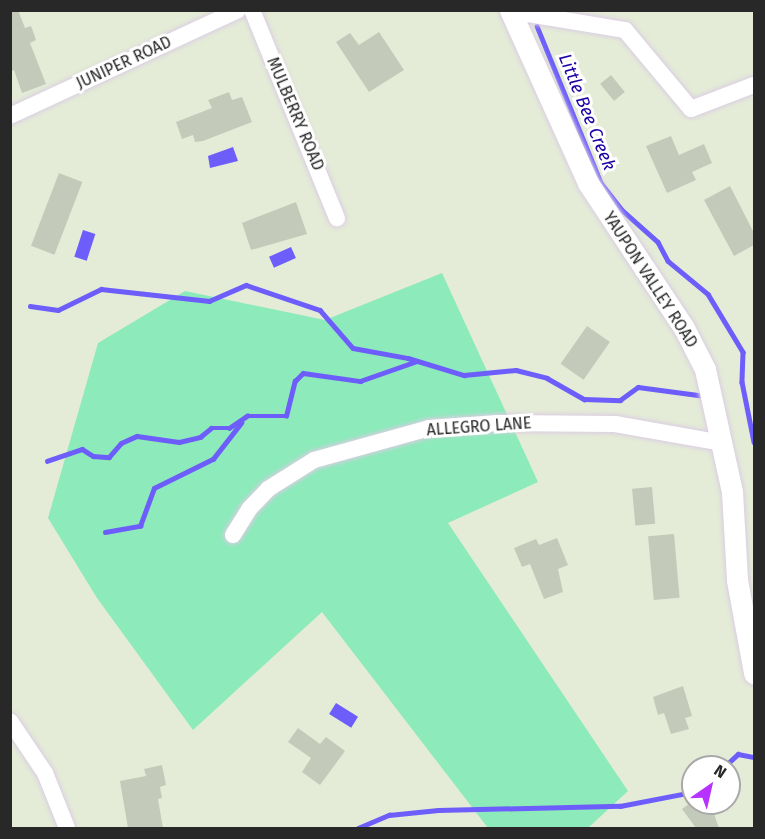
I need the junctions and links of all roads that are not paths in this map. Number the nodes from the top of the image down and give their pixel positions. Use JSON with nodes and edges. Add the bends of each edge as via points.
{"nodes":[{"id":1,"x":238,"y":10,"type":"edge"},
{"id":2,"x":252,"y":10,"type":"edge"},
{"id":3,"x":510,"y":11,"type":"edge"},
{"id":4,"x":754,"y":85,"type":"edge"},
{"id":5,"x":10,"y":116,"type":"edge"},
{"id":6,"x":337,"y":218,"type":"dead end"},
{"id":7,"x":723,"y":443,"type":"junction"},
{"id":8,"x":233,"y":536,"type":"dead end"},
{"id":9,"x":754,"y":673,"type":"edge"},
{"id":10,"x":10,"y":721,"type":"edge"},
{"id":11,"x":67,"y":828,"type":"edge"}],
"edges":[{"from":1,"to":5,"type":"street","name":"JUNIPER ROAD"},
{"from":2,"to":6,"type":"street","name":"MULBERRY ROAD"},
{"from":3,"to":4,"type":"street","via":[[625,30],[691,109]]},
{"from":3,"to":7,"type":"street","name":"YAUPON VALLEY ROAD","via":[[588,183],[684,328],[705,369]]},
{"from":7,"to":8,"type":"street","name":"ALLEGRO LANE","via":[[615,424],[498,423],[429,428],[314,460],[268,489],[249,509]]},
{"from":7,"to":9,"type":"street","name":"YAUPON VALLEY ROAD","via":[[732,492],[737,580]]},
{"from":10,"to":11,"type":"street","via":[[45,773]]}]}
